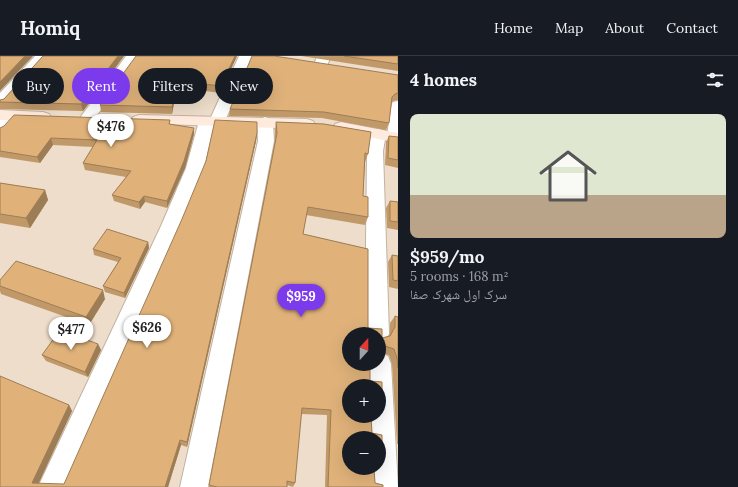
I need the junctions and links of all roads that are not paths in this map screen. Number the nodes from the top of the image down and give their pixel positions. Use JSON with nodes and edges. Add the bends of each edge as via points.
{"nodes":[{"id":1,"x":42,"y":56,"type":"edge"},
{"id":2,"x":133,"y":56,"type":"edge"},
{"id":3,"x":230,"y":56,"type":"edge"},
{"id":4,"x":245,"y":58,"type":"edge"},
{"id":5,"x":322,"y":61,"type":"edge"},
{"id":6,"x":306,"y":62,"type":"edge"},
{"id":7,"x":336,"y":68,"type":"edge"},
{"id":8,"x":0,"y":102,"type":"edge"},
{"id":9,"x":398,"y":105,"type":"edge"},
{"id":10,"x":6,"y":116,"type":"edge"},
{"id":11,"x":80,"y":118,"type":"joint"},
{"id":12,"x":127,"y":120,"type":"edge"},
{"id":13,"x":212,"y":121,"type":"junction"},
{"id":14,"x":265,"y":122,"type":"junction"},
{"id":15,"x":0,"y":129,"type":"edge"},
{"id":16,"x":390,"y":136,"type":"edge"},
{"id":17,"x":378,"y":327,"type":"edge"},
{"id":18,"x":379,"y":371,"type":"edge"},
{"id":19,"x":52,"y":487,"type":"edge"},
{"id":20,"x":194,"y":487,"type":"edge"},
{"id":21,"x":385,"y":487,"type":"edge"}],
"edges":[{"from":1,"to":8,"type":"street"},
{"from":2,"to":11,"type":"street"},
{"from":3,"to":4,"type":"street"},
{"from":4,"to":13,"type":"street"},
{"from":5,"to":6,"type":"street"},
{"from":5,"to":7,"type":"street"},
{"from":9,"to":16,"type":"street"},
{"from":10,"to":11,"type":"street"},
{"from":10,"to":15,"type":"street"},
{"from":12,"to":13,"type":"street"},
{"from":13,"to":14,"type":"street"},
{"from":13,"to":19,"type":"street","via":[[171,226]]},
{"from":14,"to":16,"type":"street","via":[[325,125]]},
{"from":14,"to":20,"type":"street","via":[[266,141]]},
{"from":16,"to":17,"type":"street","via":[[375,151]]},
{"from":18,"to":21,"type":"street"}]}
